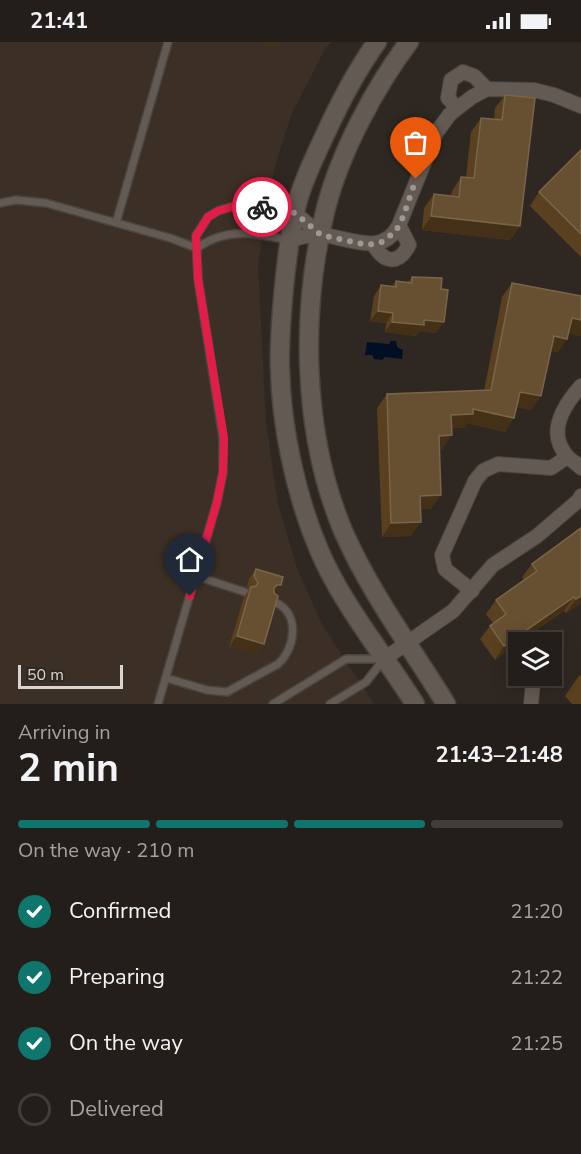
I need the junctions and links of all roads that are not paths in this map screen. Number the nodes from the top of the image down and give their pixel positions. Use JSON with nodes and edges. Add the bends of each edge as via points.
{"nodes":[{"id":1,"x":168,"y":42,"type":"edge"},
{"id":2,"x":376,"y":42,"type":"edge"},
{"id":3,"x":409,"y":42,"type":"edge"},
{"id":4,"x":487,"y":89,"type":"junction"},
{"id":5,"x":581,"y":106,"type":"edge"},
{"id":6,"x":457,"y":108,"type":"junction"},
{"id":7,"x":0,"y":203,"type":"edge"},
{"id":8,"x":295,"y":213,"type":"junction"},
{"id":9,"x":116,"y":223,"type":"junction"},
{"id":10,"x":399,"y":225,"type":"junction"},
{"id":11,"x":321,"y":235,"type":"junction"},
{"id":12,"x":289,"y":240,"type":"junction"},
{"id":13,"x":373,"y":244,"type":"junction"},
{"id":14,"x":197,"y":248,"type":"junction"},
{"id":15,"x":581,"y":386,"type":"edge"},
{"id":16,"x":567,"y":457,"type":"junction"},
{"id":17,"x":581,"y":468,"type":"edge"},
{"id":18,"x":581,"y":495,"type":"edge"},
{"id":19,"x":196,"y":576,"type":"junction"},
{"id":20,"x":472,"y":591,"type":"junction"},
{"id":21,"x":245,"y":592,"type":"dead end"},
{"id":22,"x":272,"y":601,"type":"edge"},
{"id":23,"x":406,"y":644,"type":"junction"},
{"id":24,"x":384,"y":658,"type":"junction"},
{"id":25,"x":166,"y":678,"type":"junction"},
{"id":26,"x":533,"y":686,"type":"edge"},
{"id":27,"x":158,"y":704,"type":"edge"},
{"id":28,"x":273,"y":704,"type":"edge"},
{"id":29,"x":330,"y":704,"type":"edge"},
{"id":30,"x":415,"y":704,"type":"edge"},
{"id":31,"x":446,"y":704,"type":"edge"},
{"id":32,"x":531,"y":704,"type":"edge"}],
"edges":[{"from":1,"to":9,"type":"lane"},
{"from":2,"to":8,"type":"street","via":[[340,102],[311,164]]},
{"from":3,"to":11,"type":"street","via":[[359,123],[334,185]]},
{"from":4,"to":5,"type":"street","via":[[534,90]]},
{"from":4,"to":6,"type":"street"},
{"from":4,"to":6,"type":"street","via":[[474,76],[463,72],[451,80],[448,98]]},
{"from":6,"to":10,"type":"street","via":[[436,133]]},
{"from":7,"to":9,"type":"lane","via":[[30,200]]},
{"from":8,"to":11,"type":"street"},
{"from":8,"to":12,"type":"street"},
{"from":8,"to":14,"type":"lane","via":[[266,207],[218,211],[201,227],[196,236]]},
{"from":9,"to":14,"type":"lane"},
{"from":10,"to":13,"type":"street","via":[[382,242]]},
{"from":10,"to":13,"type":"street","via":[[409,246],[396,260],[386,259]]},
{"from":11,"to":12,"type":"street"},
{"from":11,"to":13,"type":"street"},
{"from":11,"to":23,"type":"street","via":[[310,309],[309,378],[324,476],[362,571]]},
{"from":12,"to":14,"type":"lane","via":[[238,232],[208,240]]},
{"from":12,"to":24,"type":"street","via":[[280,368],[297,483],[319,551],[336,585]]},
{"from":14,"to":19,"type":"lane","via":[[198,279],[224,438],[224,462]]},
{"from":15,"to":16,"type":"street","via":[[565,405],[558,424],[557,440]]},
{"from":16,"to":17,"type":"street"},
{"from":16,"to":20,"type":"street","via":[[551,468],[498,464],[483,471],[442,555],[445,569]]},
{"from":18,"to":20,"type":"street","via":[[537,536],[494,565]]},
{"from":19,"to":21,"type":"lane"},
{"from":19,"to":25,"type":"lane"},
{"from":20,"to":23,"type":"street","via":[[453,611]]},
{"from":22,"to":25,"type":"lane","via":[[287,611],[293,624],[290,648],[278,664],[227,692]]},
{"from":23,"to":24,"type":"street"},
{"from":23,"to":31,"type":"street"},
{"from":24,"to":28,"type":"lane","via":[[346,659]]},
{"from":24,"to":29,"type":"lane","via":[[366,682]]},
{"from":24,"to":30,"type":"street"},
{"from":25,"to":27,"type":"lane"},
{"from":26,"to":32,"type":"street"}]}
